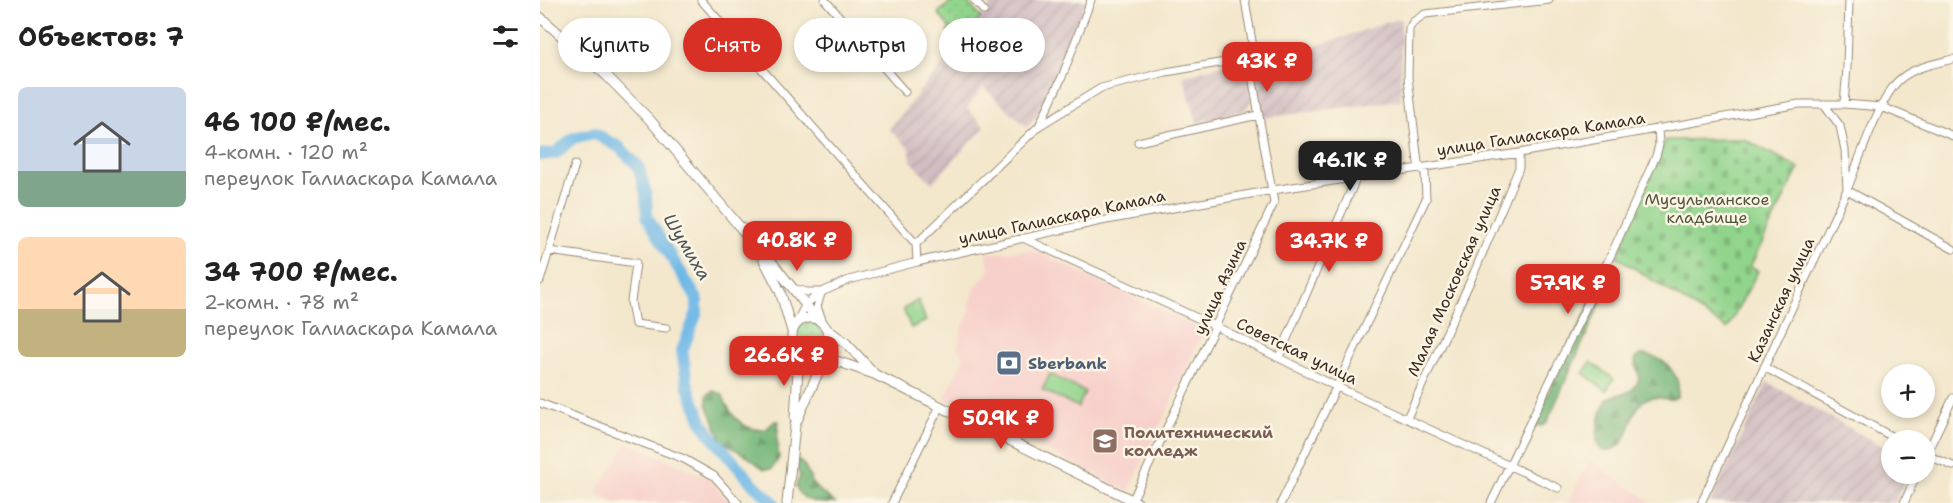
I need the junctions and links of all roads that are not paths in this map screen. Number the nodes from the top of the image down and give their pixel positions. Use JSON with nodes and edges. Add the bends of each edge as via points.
{"nodes":[{"id":1,"x":701,"y":0,"type":"edge"},
{"id":2,"x":825,"y":0,"type":"edge"},
{"id":3,"x":974,"y":0,"type":"edge"},
{"id":4,"x":1091,"y":0,"type":"edge"},
{"id":5,"x":1245,"y":0,"type":"edge"},
{"id":6,"x":1549,"y":0,"type":"edge"},
{"id":7,"x":1849,"y":0,"type":"edge"},
{"id":8,"x":984,"y":11,"type":"dead end"},
{"id":9,"x":540,"y":17,"type":"edge"},
{"id":10,"x":1249,"y":58,"type":"junction"},
{"id":11,"x":1953,"y":59,"type":"edge"},
{"id":12,"x":905,"y":92,"type":"dead end"},
{"id":13,"x":1824,"y":104,"type":"junction"},
{"id":14,"x":1844,"y":104,"type":"junction"},
{"id":15,"x":1882,"y":107,"type":"junction"},
{"id":16,"x":1258,"y":115,"type":"junction"},
{"id":17,"x":1039,"y":126,"type":"junction"},
{"id":18,"x":1658,"y":129,"type":"junction"},
{"id":19,"x":1953,"y":136,"type":"edge"},
{"id":20,"x":1138,"y":142,"type":"dead end"},
{"id":21,"x":1519,"y":153,"type":"junction"},
{"id":22,"x":575,"y":165,"type":"dead end"},
{"id":23,"x":1422,"y":167,"type":"junction"},
{"id":24,"x":1356,"y":179,"type":"junction"},
{"id":25,"x":1273,"y":190,"type":"junction"},
{"id":26,"x":1846,"y":190,"type":"junction"},
{"id":27,"x":1023,"y":238,"type":"junction"},
{"id":28,"x":916,"y":244,"type":"junction"},
{"id":29,"x":755,"y":245,"type":"junction"},
{"id":30,"x":1953,"y":249,"type":"edge"},
{"id":31,"x":549,"y":251,"type":"junction"},
{"id":32,"x":917,"y":262,"type":"junction"},
{"id":33,"x":542,"y":267,"type":"edge"},
{"id":34,"x":540,"y":281,"type":"edge"},
{"id":35,"x":792,"y":288,"type":"junction"},
{"id":36,"x":822,"y":291,"type":"junction"},
{"id":37,"x":806,"y":304,"type":"junction"},
{"id":38,"x":823,"y":324,"type":"junction"},
{"id":39,"x":794,"y":327,"type":"junction"},
{"id":40,"x":1217,"y":327,"type":"junction"},
{"id":41,"x":666,"y":328,"type":"dead end"},
{"id":42,"x":796,"y":349,"type":"junction"},
{"id":43,"x":825,"y":352,"type":"junction"},
{"id":44,"x":1279,"y":357,"type":"junction"},
{"id":45,"x":1764,"y":367,"type":"junction"},
{"id":46,"x":874,"y":374,"type":"junction"},
{"id":47,"x":1337,"y":387,"type":"junction"},
{"id":48,"x":1953,"y":398,"type":"edge"},
{"id":49,"x":540,"y":403,"type":"edge"},
{"id":50,"x":940,"y":406,"type":"junction"},
{"id":51,"x":1407,"y":418,"type":"junction"},
{"id":52,"x":795,"y":424,"type":"junction"},
{"id":53,"x":1881,"y":431,"type":"edge"},
{"id":54,"x":1935,"y":435,"type":"edge"},
{"id":55,"x":1935,"y":460,"type":"edge"},
{"id":56,"x":1509,"y":466,"type":"junction"},
{"id":57,"x":1953,"y":466,"type":"edge"},
{"id":58,"x":1913,"y":484,"type":"edge"},
{"id":59,"x":1558,"y":488,"type":"dead end"},
{"id":60,"x":788,"y":500,"type":"edge"},
{"id":61,"x":1134,"y":502,"type":"edge"},
{"id":62,"x":738,"y":503,"type":"edge"},
{"id":63,"x":892,"y":503,"type":"edge"},
{"id":64,"x":1281,"y":503,"type":"edge"},
{"id":65,"x":1491,"y":503,"type":"edge"},
{"id":66,"x":1701,"y":503,"type":"edge"},
{"id":67,"x":1904,"y":503,"type":"edge"}],
"edges":[{"from":1,"to":28,"type":"street"},
{"from":2,"to":12,"type":"street"},
{"from":3,"to":8,"type":"street"},
{"from":4,"to":17,"type":"street"},
{"from":5,"to":10,"type":"street","name":"улица Азина","via":[[1253,47]]},
{"from":6,"to":23,"type":"street","via":[[1425,15],[1413,22],[1407,35],[1408,77],[1418,163]]},
{"from":7,"to":14,"type":"street"},
{"from":9,"to":29,"type":"main road","via":[[650,120]]},
{"from":10,"to":16,"type":"street","name":"улица Азина"},
{"from":10,"to":17,"type":"street","via":[[1101,88]]},
{"from":11,"to":15,"type":"street","name":"Казанская улица","via":[[1906,75]]},
{"from":13,"to":14,"type":"street","name":"улица Галиаскара Камала"},
{"from":13,"to":18,"type":"street","name":"улица Галиаскара Камала","via":[[1799,104]]},
{"from":13,"to":26,"type":"street","via":[[1840,126]]},
{"from":14,"to":15,"type":"street","name":"улица Галиаскара Камала"},
{"from":15,"to":19,"type":"street","name":"улица Галиаскара Камала"},
{"from":15,"to":26,"type":"street","name":"Казанская улица"},
{"from":16,"to":20,"type":"street"},
{"from":16,"to":25,"type":"street","name":"улица Азина"},
{"from":17,"to":28,"type":"street"},
{"from":18,"to":21,"type":"street","name":"улица Галиаскара Камала"},
{"from":18,"to":56,"type":"street","via":[[1656,156]]},
{"from":21,"to":23,"type":"street","name":"улица Галиаскара Камала"},
{"from":21,"to":51,"type":"street","name":"Малая Московская улица","via":[[1519,168]]},
{"from":22,"to":31,"type":"street"},
{"from":23,"to":24,"type":"street","name":"улица Галиаскара Камала"},
{"from":23,"to":47,"type":"street","via":[[1427,189],[1424,206]]},
{"from":24,"to":25,"type":"street","name":"улица Галиаскара Камала"},
{"from":24,"to":44,"type":"street"},
{"from":25,"to":27,"type":"street","name":"улица Галиаскара Камала"},
{"from":25,"to":40,"type":"street","name":"улица Азина","via":[[1274,203]]},
{"from":26,"to":30,"type":"street"},
{"from":26,"to":45,"type":"street","name":"Казанская улица"},
{"from":27,"to":32,"type":"street","name":"улица Галиаскара Камала"},
{"from":27,"to":40,"type":"street","name":"Советская улица"},
{"from":28,"to":32,"type":"street"},
{"from":29,"to":35,"type":"main road"},
{"from":29,"to":39,"type":"main road","via":[[772,273]]},
{"from":31,"to":33,"type":"street"},
{"from":31,"to":41,"type":"street","via":[[636,263],[631,302],[634,324]]},
{"from":32,"to":36,"type":"street","name":"улица Галиаскара Камала"},
{"from":33,"to":34,"type":"street"},
{"from":35,"to":36,"type":"street"},
{"from":35,"to":37,"type":"main road"},
{"from":36,"to":37,"type":"street","name":"улица Галиаскара Камала"},
{"from":36,"to":38,"type":"street","via":[[817,307]]},
{"from":37,"to":38,"type":"main road"},
{"from":37,"to":39,"type":"street","name":"улица Галиаскара Камала"},
{"from":38,"to":39,"type":"main road","via":[[806,318]]},
{"from":38,"to":43,"type":"main road","via":[[829,336]]},
{"from":38,"to":46,"type":"main road"},
{"from":39,"to":42,"type":"main road"},
{"from":40,"to":44,"type":"street","name":"Советская улица"},
{"from":40,"to":61,"type":"street","name":"улица Азина"},
{"from":42,"to":43,"type":"main road","via":[[812,355]]},
{"from":42,"to":52,"type":"main road"},
{"from":43,"to":46,"type":"main road"},
{"from":43,"to":52,"type":"main road"},
{"from":44,"to":47,"type":"street","name":"Советская улица"},
{"from":45,"to":53,"type":"street"},
{"from":45,"to":66,"type":"street","name":"Казанская улица"},
{"from":46,"to":50,"type":"main road"},
{"from":47,"to":51,"type":"street","name":"Советская улица"},
{"from":47,"to":64,"type":"street"},
{"from":48,"to":54,"type":"street"},
{"from":49,"to":62,"type":"street","via":[[684,459],[714,476]]},
{"from":50,"to":61,"type":"main road"},
{"from":50,"to":63,"type":"street"},
{"from":51,"to":56,"type":"street","name":"Советская улица"},
{"from":52,"to":60,"type":"main road"},
{"from":55,"to":57,"type":"street"},
{"from":56,"to":59,"type":"street","name":"Советская улица"},
{"from":56,"to":65,"type":"street"},
{"from":58,"to":67,"type":"street"}]}
